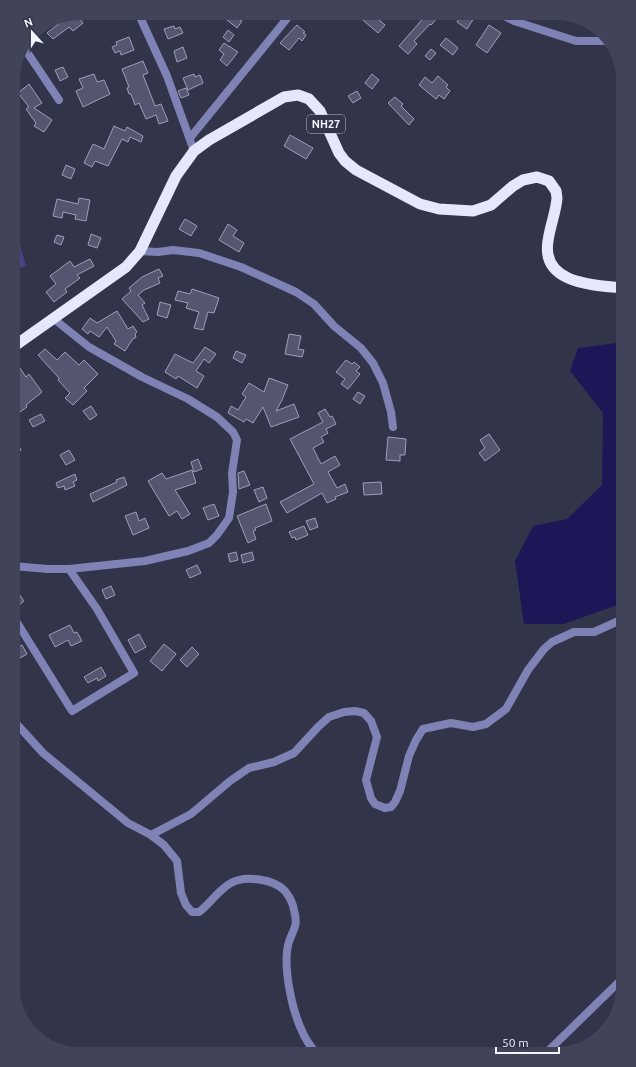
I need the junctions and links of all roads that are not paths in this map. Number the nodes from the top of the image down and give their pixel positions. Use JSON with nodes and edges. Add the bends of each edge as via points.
{"nodes":[{"id":1,"x":141,"y":20,"type":"edge"},
{"id":2,"x":286,"y":20,"type":"edge"},
{"id":3,"x":512,"y":20,"type":"edge"},
{"id":4,"x":602,"y":41,"type":"edge"},
{"id":5,"x":27,"y":52,"type":"edge"},
{"id":6,"x":59,"y":100,"type":"dead end"},
{"id":7,"x":190,"y":138,"type":"junction"},
{"id":8,"x":194,"y":151,"type":"junction"},
{"id":9,"x":140,"y":251,"type":"junction"},
{"id":10,"x":616,"y":287,"type":"edge"},
{"id":11,"x":54,"y":319,"type":"junction"},
{"id":12,"x":20,"y":339,"type":"edge"},
{"id":13,"x":393,"y":427,"type":"dead end"},
{"id":14,"x":20,"y":567,"type":"edge"},
{"id":15,"x":69,"y":569,"type":"junction"},
{"id":16,"x":616,"y":622,"type":"edge"},
{"id":17,"x":20,"y":627,"type":"edge"},
{"id":18,"x":20,"y":728,"type":"edge"},
{"id":19,"x":151,"y":835,"type":"junction"},
{"id":20,"x":616,"y":985,"type":"edge"},
{"id":21,"x":312,"y":1047,"type":"edge"},
{"id":22,"x":552,"y":1047,"type":"edge"}],
"edges":[{"from":1,"to":7,"type":"street"},
{"from":2,"to":7,"type":"street"},
{"from":3,"to":4,"type":"street","via":[[576,41]]},
{"from":5,"to":6,"type":"street"},
{"from":7,"to":8,"type":"street"},
{"from":8,"to":9,"type":"highway","number":"NH27","via":[[176,176]]},
{"from":8,"to":10,"type":"highway","number":"NH27","via":[[284,97],[298,95],[309,99],[320,111],[345,161],[356,170],[420,204],[439,209],[474,211],[491,205],[523,180],[537,177],[549,181],[556,191],[557,198],[548,242],[549,260],[553,267],[564,276],[589,284]]},
{"from":9,"to":11,"type":"highway","number":"NH27","via":[[126,267]]},
{"from":9,"to":13,"type":"street","via":[[174,250],[199,253],[241,267],[296,292],[314,304],[334,326],[361,348],[373,363],[383,383]]},
{"from":11,"to":12,"type":"highway","number":"NH27"},
{"from":11,"to":15,"type":"street","via":[[89,347],[217,417],[234,432],[237,440],[229,518],[208,543],[188,552]]},
{"from":14,"to":15,"type":"street"},
{"from":15,"to":17,"type":"street","via":[[97,609],[134,673],[72,711]]},
{"from":16,"to":19,"type":"street","via":[[594,632],[574,632],[552,642],[528,670],[506,710],[486,724],[473,727],[451,723],[423,729],[409,756],[400,791],[391,807],[385,808],[375,804],[366,780],[377,737],[371,721],[364,713],[344,712],[329,717],[294,753],[274,762],[249,768],[191,814]]},
{"from":18,"to":19,"type":"street","via":[[43,753],[128,823]]},
{"from":19,"to":21,"type":"street","via":[[164,845],[177,861],[181,893],[186,906],[192,912],[199,912],[231,883],[240,880],[272,882],[284,890],[294,909],[296,926],[288,945],[289,985],[302,1032]]},
{"from":20,"to":22,"type":"street"}]}
